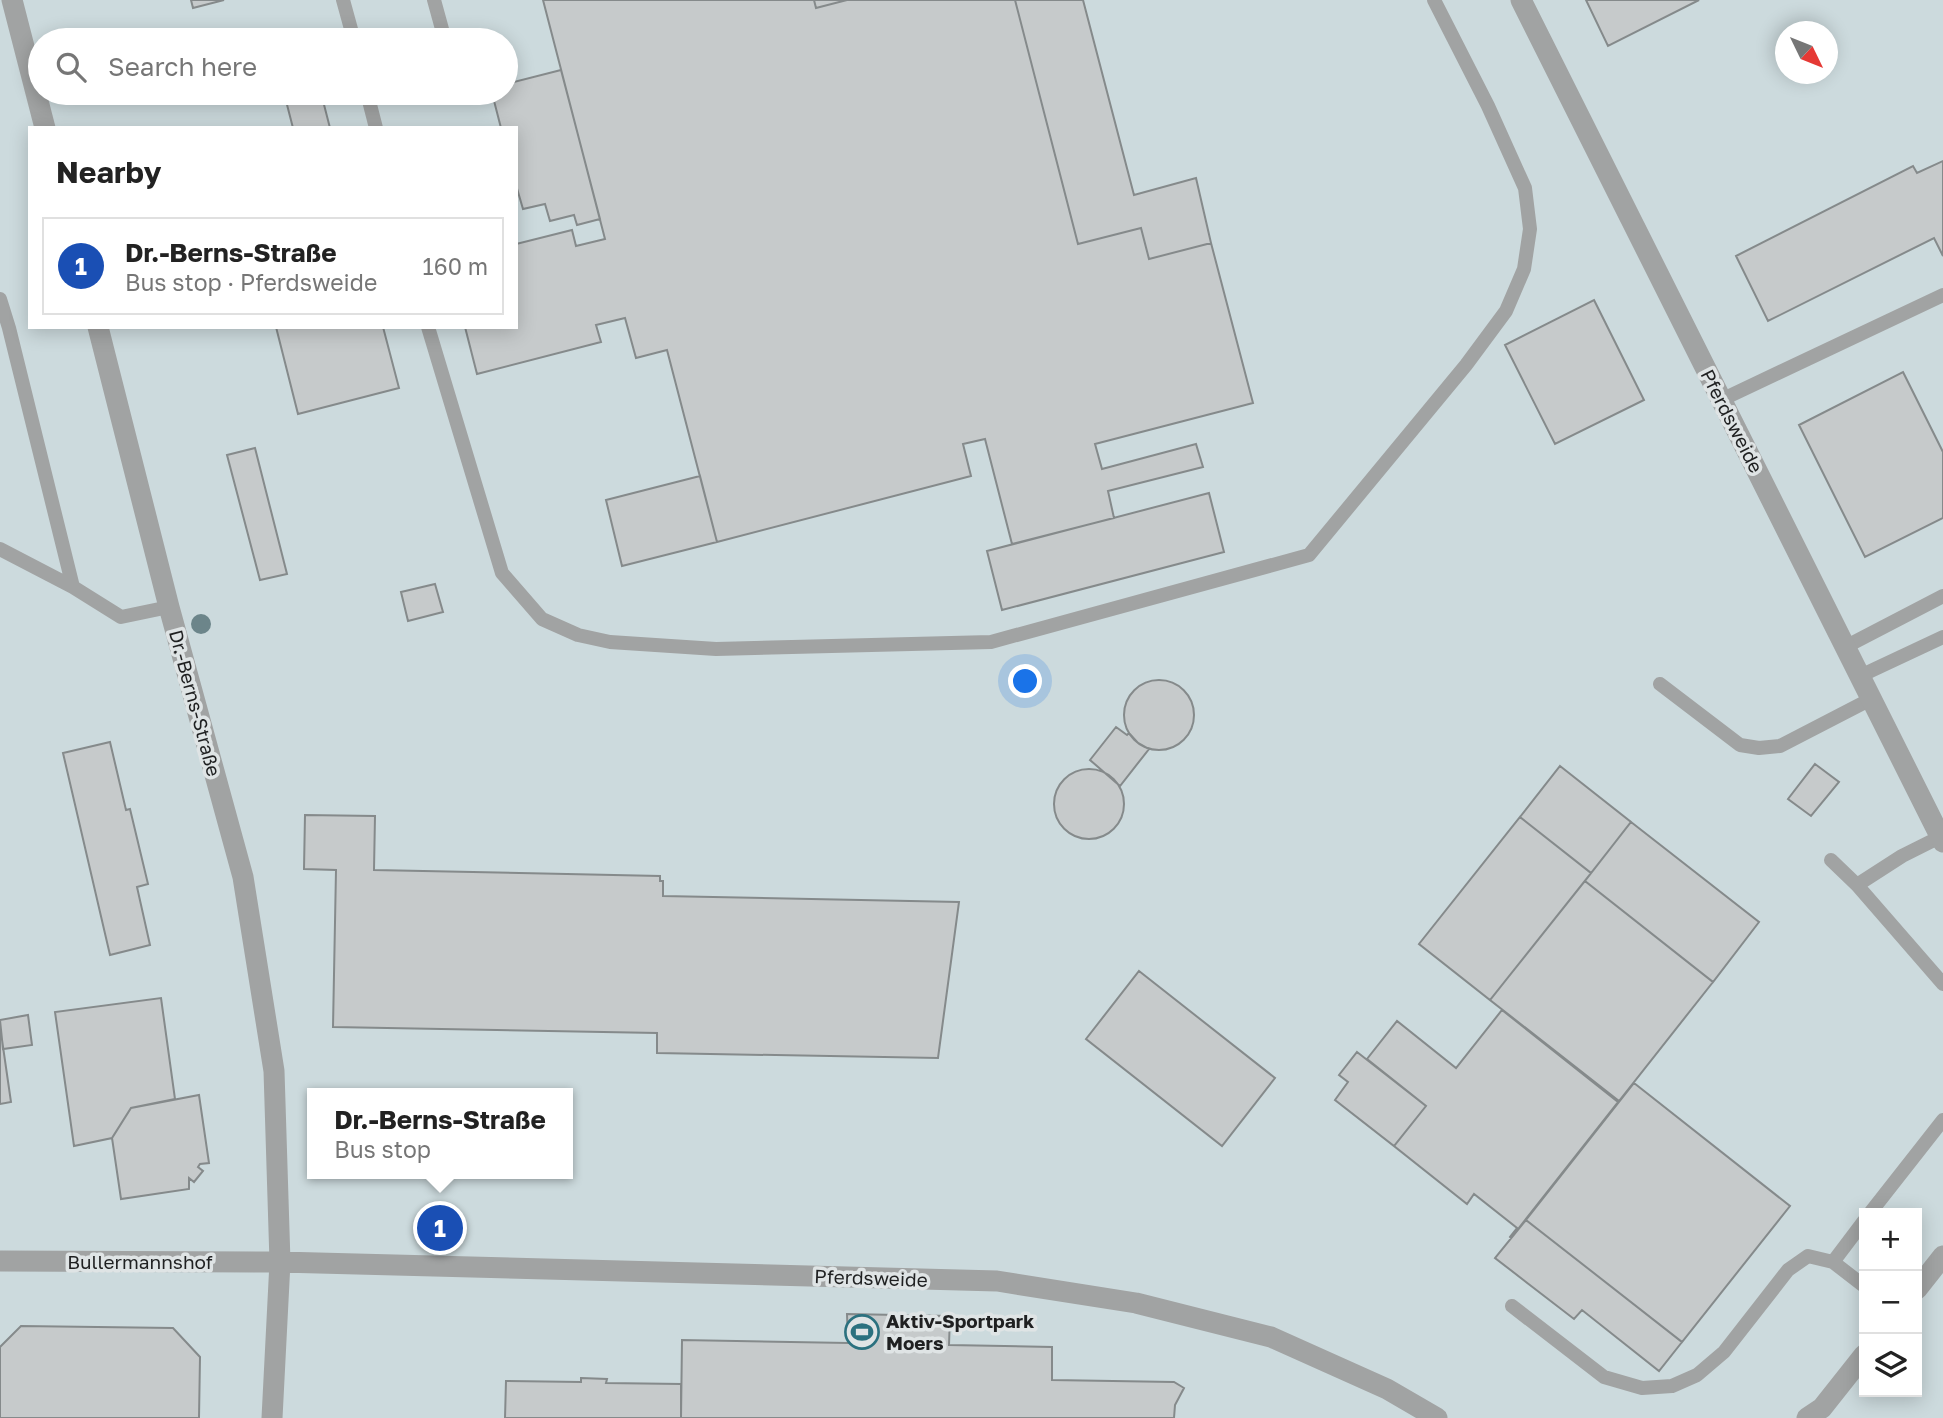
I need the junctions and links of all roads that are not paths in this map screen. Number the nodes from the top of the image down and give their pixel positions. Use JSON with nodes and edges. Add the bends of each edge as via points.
{"nodes":[{"id":1,"x":12,"y":0,"type":"edge"},
{"id":2,"x":343,"y":0,"type":"edge"},
{"id":3,"x":434,"y":0,"type":"edge"},
{"id":4,"x":1434,"y":0,"type":"edge"},
{"id":5,"x":1521,"y":0,"type":"edge"},
{"id":6,"x":351,"y":28,"type":"edge"},
{"id":7,"x":442,"y":28,"type":"edge"},
{"id":8,"x":28,"y":60,"type":"edge"},
{"id":9,"x":40,"y":105,"type":"edge"},
{"id":10,"x":370,"y":105,"type":"edge"},
{"id":11,"x":45,"y":126,"type":"edge"},
{"id":12,"x":375,"y":126,"type":"edge"},
{"id":13,"x":1943,"y":295,"type":"edge"},
{"id":14,"x":0,"y":299,"type":"edge"},
{"id":15,"x":98,"y":329,"type":"edge"},
{"id":16,"x":429,"y":329,"type":"edge"},
{"id":17,"x":1721,"y":400,"type":"junction"},
{"id":18,"x":0,"y":549,"type":"edge"},
{"id":19,"x":73,"y":587,"type":"junction"},
{"id":20,"x":1943,"y":596,"type":"edge"},
{"id":21,"x":169,"y":607,"type":"junction"},
{"id":22,"x":1943,"y":637,"type":"edge"},
{"id":23,"x":1845,"y":647,"type":"junction"},
{"id":24,"x":1860,"y":676,"type":"junction"},
{"id":25,"x":1660,"y":684,"type":"dead end"},
{"id":26,"x":1871,"y":699,"type":"junction"},
{"id":27,"x":1942,"y":840,"type":"edge"},
{"id":28,"x":1831,"y":860,"type":"dead end"},
{"id":29,"x":1857,"y":885,"type":"junction"},
{"id":30,"x":1943,"y":984,"type":"edge"},
{"id":31,"x":1943,"y":1120,"type":"edge"},
{"id":32,"x":1874,"y":1208,"type":"edge"},
{"id":33,"x":1859,"y":1228,"type":"edge"},
{"id":34,"x":1943,"y":1256,"type":"edge"},
{"id":35,"x":0,"y":1261,"type":"edge"},
{"id":36,"x":280,"y":1262,"type":"junction"},
{"id":37,"x":1833,"y":1262,"type":"junction"},
{"id":38,"x":1859,"y":1282,"type":"edge"},
{"id":39,"x":1922,"y":1283,"type":"edge"},
{"id":40,"x":1512,"y":1306,"type":"dead end"},
{"id":41,"x":1859,"y":1361,"type":"edge"},
{"id":42,"x":272,"y":1418,"type":"edge"},
{"id":43,"x":1437,"y":1418,"type":"edge"},
{"id":44,"x":1807,"y":1418,"type":"edge"}],
"edges":[{"from":1,"to":8,"type":"street"},
{"from":2,"to":6,"type":"lane"},
{"from":3,"to":7,"type":"lane"},
{"from":4,"to":16,"type":"lane","via":[[1525,188],[1530,229],[1524,269],[1506,311],[1466,365],[1309,555],[991,642],[716,649],[610,642],[578,635],[542,619],[502,573]]},
{"from":5,"to":17,"type":"street","name":"Pferdsweide"},
{"from":9,"to":11,"type":"street"},
{"from":10,"to":12,"type":"lane"},
{"from":13,"to":17,"type":"lane"},
{"from":14,"to":19,"type":"lane"},
{"from":15,"to":21,"type":"street","name":"Dr.-Berns-Straße"},
{"from":17,"to":23,"type":"street","name":"Pferdsweide"},
{"from":18,"to":19,"type":"lane"},
{"from":19,"to":21,"type":"lane","via":[[121,617]]},
{"from":20,"to":23,"type":"lane"},
{"from":21,"to":36,"type":"street","name":"Dr.-Berns-Straße","via":[[243,877],[274,1071]]},
{"from":22,"to":24,"type":"lane"},
{"from":23,"to":24,"type":"street","name":"Pferdsweide"},
{"from":24,"to":26,"type":"street","name":"Pferdsweide"},
{"from":25,"to":26,"type":"lane","via":[[1740,745],[1759,748],[1780,746]]},
{"from":26,"to":27,"type":"street","name":"Pferdsweide"},
{"from":27,"to":29,"type":"lane","via":[[1902,856]]},
{"from":28,"to":29,"type":"lane"},
{"from":29,"to":30,"type":"lane"},
{"from":31,"to":32,"type":"lane"},
{"from":33,"to":37,"type":"lane"},
{"from":34,"to":39,"type":"street"},
{"from":35,"to":36,"type":"street","name":"Bullermannshof"},
{"from":36,"to":42,"type":"street","name":"Dr.-Berns-Straße"},
{"from":36,"to":43,"type":"street","name":"Pferdsweide","via":[[997,1281],[1136,1303],[1271,1337],[1387,1389]]},
{"from":37,"to":38,"type":"lane"},
{"from":37,"to":40,"type":"lane","via":[[1808,1256],[1788,1270],[1724,1352],[1696,1375],[1672,1386],[1642,1388],[1604,1377]]},
{"from":41,"to":44,"type":"street","via":[[1822,1408]]}]}
